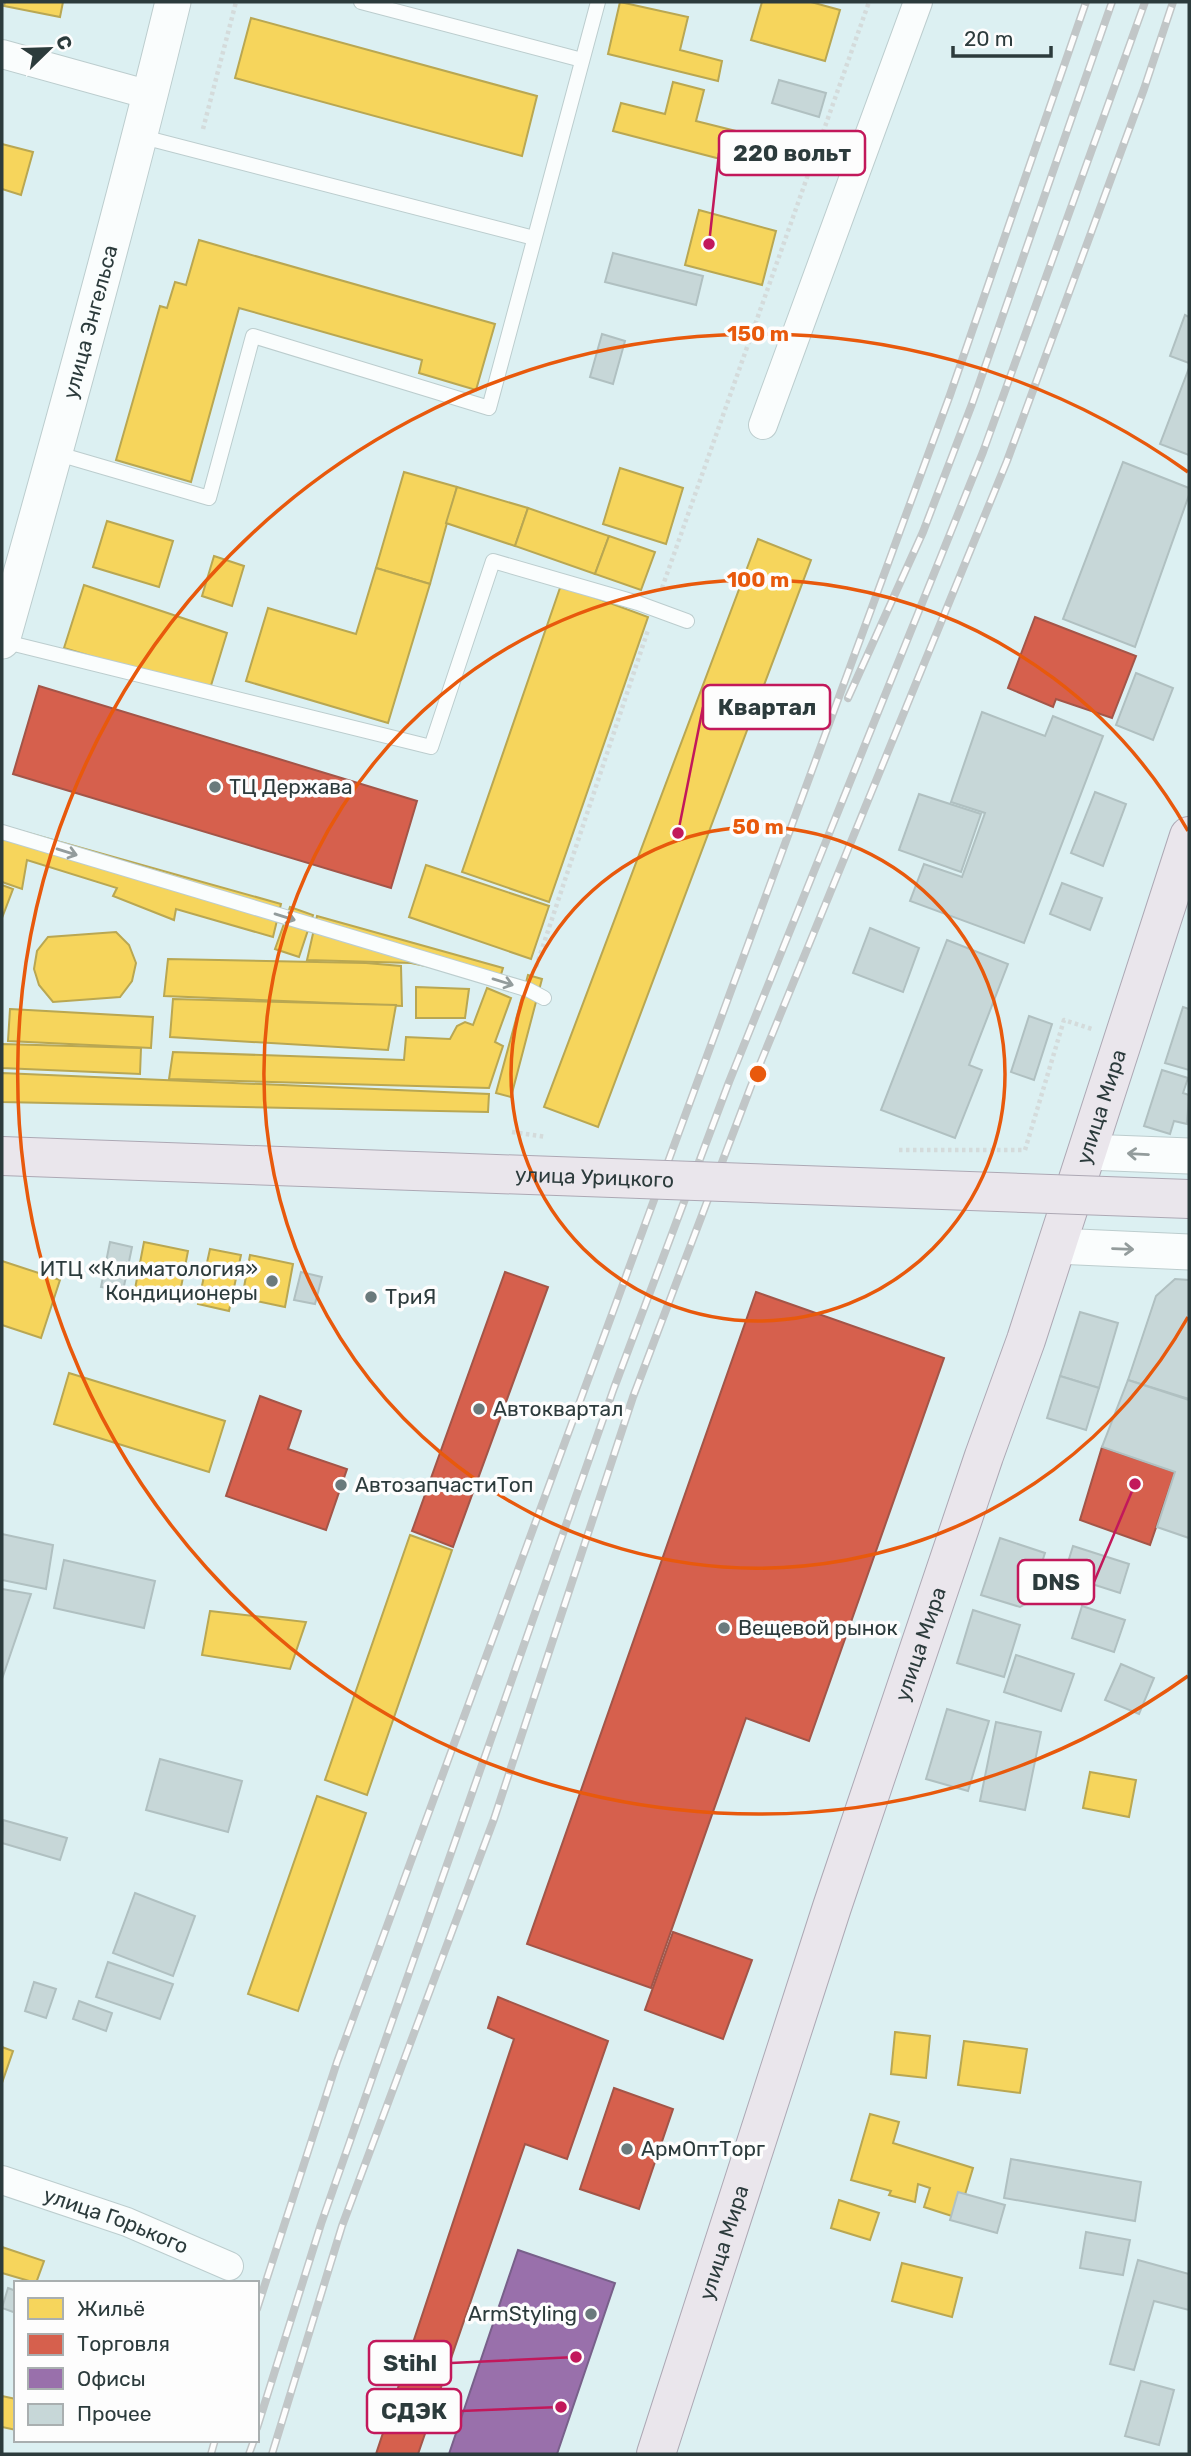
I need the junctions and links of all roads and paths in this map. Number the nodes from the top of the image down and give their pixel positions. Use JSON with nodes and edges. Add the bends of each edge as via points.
{"nodes":[{"id":1,"x":173,"y":2,"type":"edge"},
{"id":2,"x":236,"y":2,"type":"edge"},
{"id":3,"x":361,"y":2,"type":"edge"},
{"id":4,"x":598,"y":2,"type":"edge"},
{"id":5,"x":869,"y":2,"type":"edge"},
{"id":6,"x":918,"y":2,"type":"edge"},
{"id":7,"x":2,"y":54,"type":"edge"},
{"id":8,"x":582,"y":60,"type":"junction"},
{"id":9,"x":150,"y":95,"type":"junction"},
{"id":10,"x":139,"y":135,"type":"junction"},
{"id":11,"x":198,"y":150,"type":"junction"},
{"id":12,"x":534,"y":238,"type":"junction"},
{"id":13,"x":763,"y":425,"type":"dead end"},
{"id":14,"x":55,"y":453,"type":"junction"},
{"id":15,"x":654,"y":610,"type":"junction"},
{"id":16,"x":687,"y":621,"type":"dead end"},
{"id":17,"x":2,"y":641,"type":"edge"},
{"id":18,"x":2,"y":832,"type":"edge"},
{"id":19,"x":1189,"y":836,"type":"edge"},
{"id":20,"x":529,"y":990,"type":"junction"},
{"id":21,"x":544,"y":998,"type":"dead end"},
{"id":22,"x":1123,"y":1038,"type":"junction"},
{"id":23,"x":916,"y":1150,"type":"dead end"},
{"id":24,"x":1087,"y":1152,"type":"junction"},
{"id":25,"x":2,"y":1156,"type":"edge"},
{"id":26,"x":1189,"y":1156,"type":"edge"},
{"id":27,"x":1189,"y":1199,"type":"edge"},
{"id":28,"x":1056,"y":1246,"type":"junction"},
{"id":29,"x":1189,"y":1252,"type":"edge"},
{"id":30,"x":2,"y":2180,"type":"edge"},
{"id":31,"x":229,"y":2266,"type":"dead end"},
{"id":32,"x":656,"y":2454,"type":"edge"}],
"edges":[{"from":1,"to":9,"type":"street","name":"улица Энгельса"},
{"from":2,"to":11,"type":"path"},
{"from":3,"to":8,"type":"lane"},
{"from":4,"to":8,"type":"lane"},
{"from":5,"to":15,"type":"path"},
{"from":6,"to":13,"type":"street"},
{"from":7,"to":9,"type":"street"},
{"from":8,"to":12,"type":"lane"},
{"from":9,"to":10,"type":"street","name":"улица Энгельса"},
{"from":10,"to":11,"type":"lane"},
{"from":10,"to":14,"type":"street","name":"улица Энгельса"},
{"from":11,"to":12,"type":"lane"},
{"from":12,"to":14,"type":"lane","via":[[489,408],[253,336],[209,498]]},
{"from":14,"to":17,"type":"street","name":"улица Энгельса"},
{"from":15,"to":16,"type":"lane"},
{"from":15,"to":17,"type":"lane","via":[[493,561],[431,747]]},
{"from":15,"to":20,"type":"path"},
{"from":18,"to":20,"type":"lane","one_way":true},
{"from":19,"to":22,"type":"main road","name":"улица Мира"},
{"from":20,"to":21,"type":"lane"},
{"from":22,"to":23,"type":"path","via":[[1063,1020],[1025,1150]]},
{"from":22,"to":24,"type":"main road","name":"улица Мира"},
{"from":26,"to":24,"type":"street","one_way":true},
{"from":24,"to":28,"type":"main road","name":"улица Мира"},
{"from":25,"to":27,"type":"main road","name":"улица Урицкого","bridge":true},
{"from":28,"to":29,"type":"street","one_way":true},
{"from":28,"to":32,"type":"main road","name":"улица Мира","via":[[832,1907]]},
{"from":30,"to":31,"type":"street","name":"улица Горького","via":[[127,2222]]}]}
